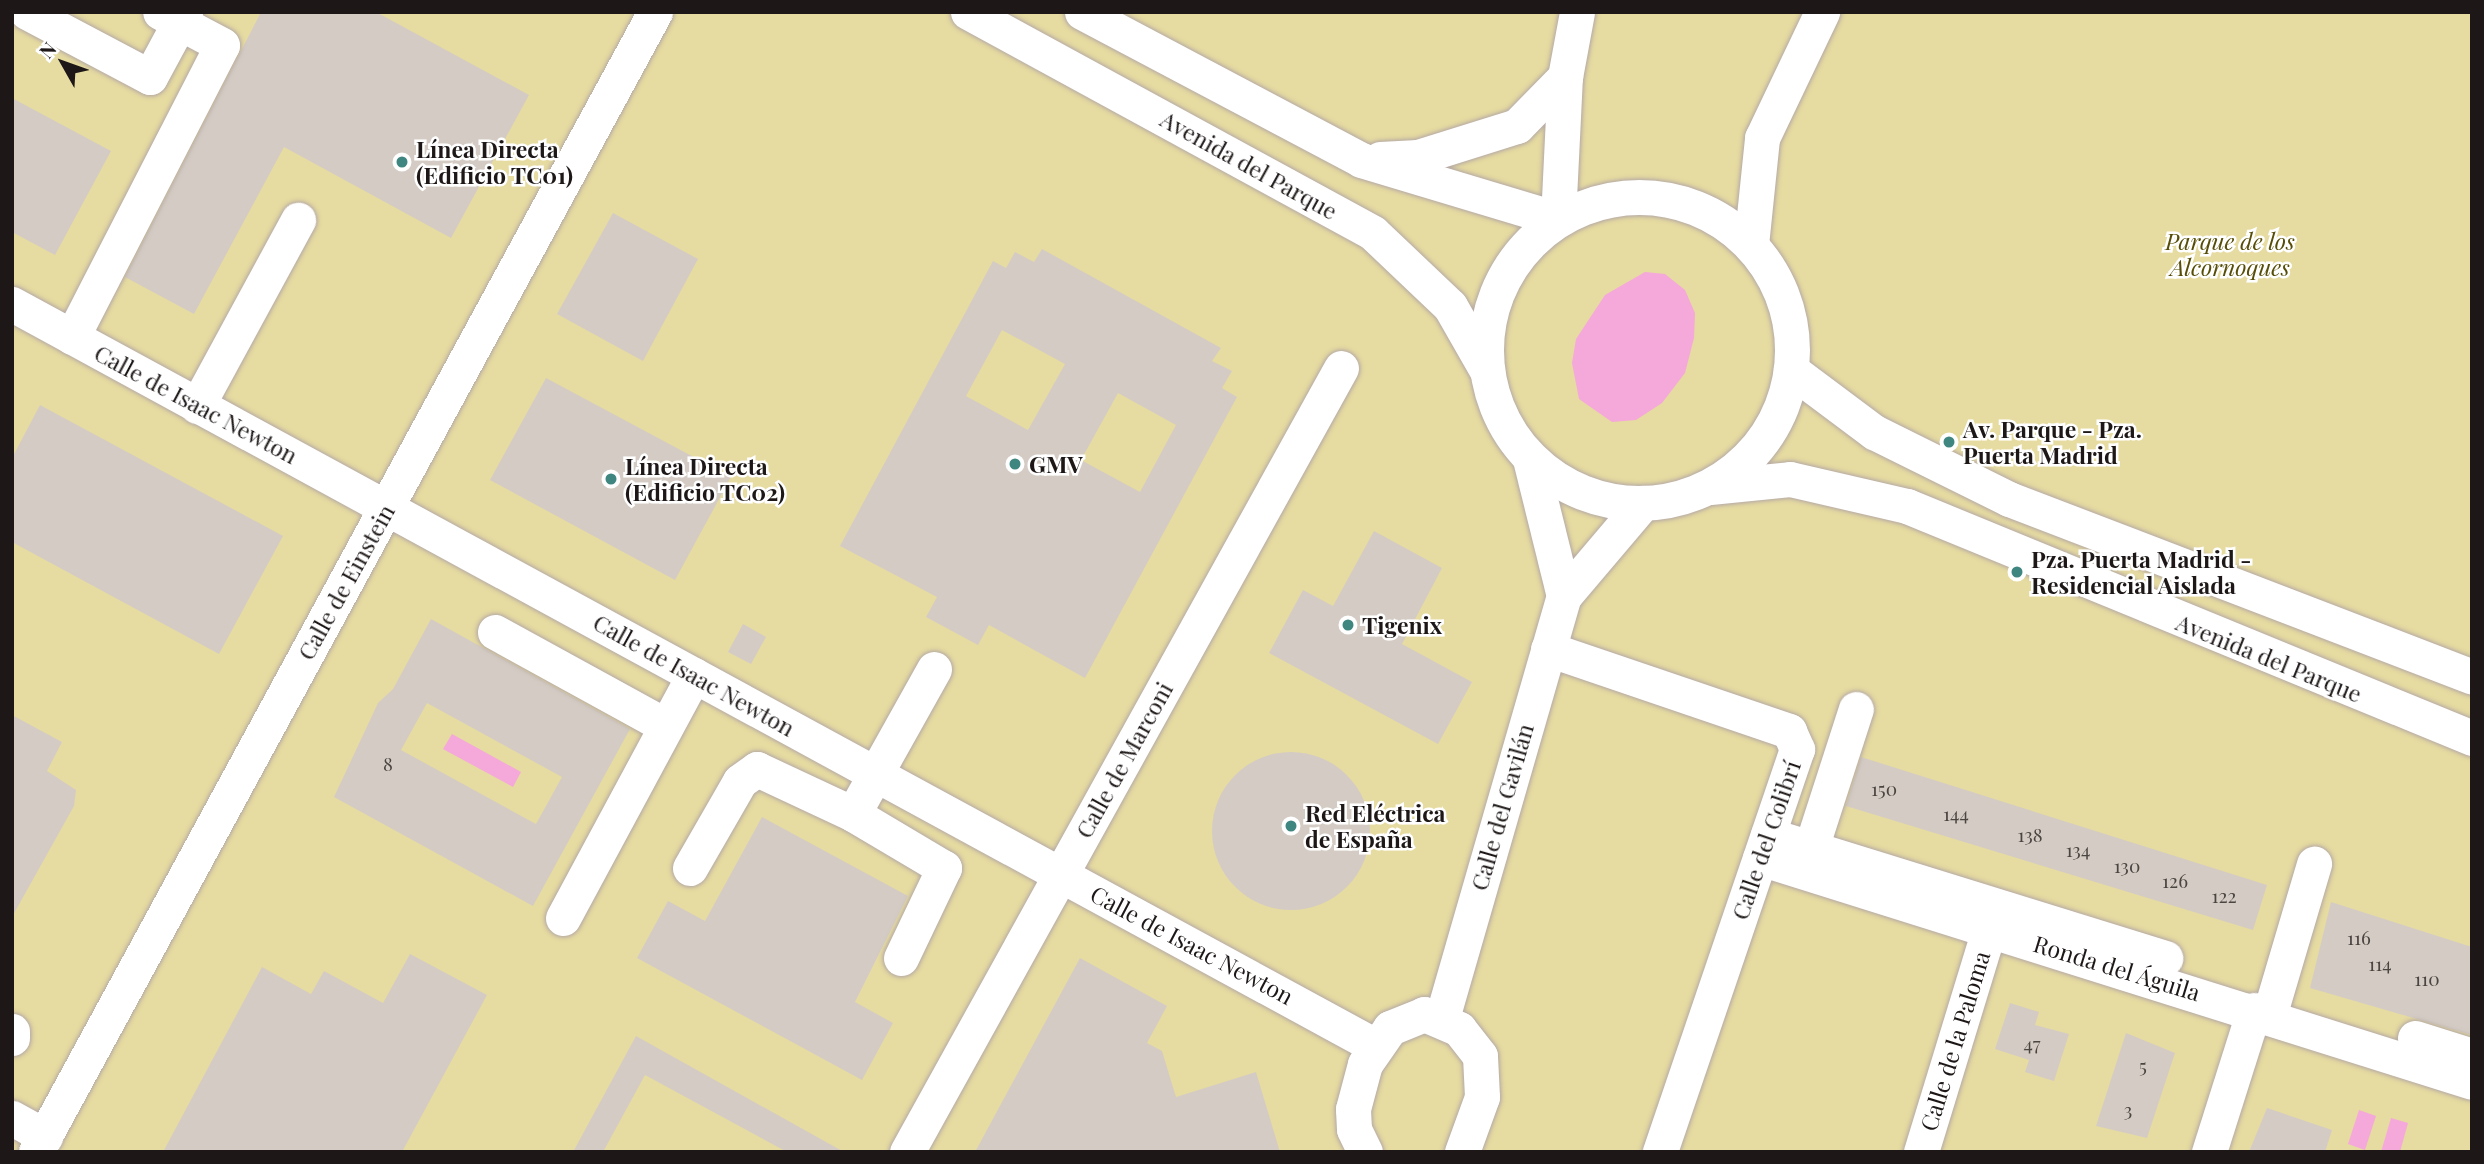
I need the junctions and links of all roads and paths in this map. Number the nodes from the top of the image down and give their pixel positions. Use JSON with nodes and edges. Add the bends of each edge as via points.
{"nodes":[{"id":1,"x":27,"y":12,"type":"edge"},
{"id":2,"x":655,"y":12,"type":"edge"},
{"id":3,"x":968,"y":12,"type":"edge"},
{"id":4,"x":1577,"y":12,"type":"edge"},
{"id":5,"x":1822,"y":12,"type":"edge"},
{"id":6,"x":1085,"y":13,"type":"edge"},
{"id":7,"x":174,"y":16,"type":"edge"},
{"id":8,"x":1565,"y":77,"type":"junction"},
{"id":9,"x":1361,"y":160,"type":"junction"},
{"id":10,"x":1558,"y":219,"type":"junction"},
{"id":11,"x":298,"y":220,"type":"dead end"},
{"id":12,"x":1751,"y":245,"type":"junction"},
{"id":13,"x":12,"y":304,"type":"edge"},
{"id":14,"x":72,"y":337,"type":"junction"},
{"id":15,"x":1341,"y":368,"type":"dead end"},
{"id":16,"x":1486,"y":369,"type":"junction"},
{"id":17,"x":1791,"y":370,"type":"junction"},
{"id":18,"x":197,"y":406,"type":"junction"},
{"id":19,"x":1530,"y":459,"type":"junction"},
{"id":20,"x":1707,"y":488,"type":"junction"},
{"id":21,"x":1643,"y":503,"type":"junction"},
{"id":22,"x":386,"y":508,"type":"junction"},
{"id":23,"x":1564,"y":596,"type":"junction"},
{"id":24,"x":495,"y":632,"type":"dead end"},
{"id":25,"x":1548,"y":649,"type":"junction"},
{"id":26,"x":934,"y":669,"type":"dead end"},
{"id":27,"x":694,"y":675,"type":"junction"},
{"id":28,"x":2472,"y":677,"type":"edge"},
{"id":29,"x":1856,"y":709,"type":"dead end"},
{"id":30,"x":666,"y":726,"type":"junction"},
{"id":31,"x":2472,"y":738,"type":"edge"},
{"id":32,"x":876,"y":774,"type":"junction"},
{"id":33,"x":853,"y":814,"type":"junction"},
{"id":34,"x":1764,"y":847,"type":"junction"},
{"id":35,"x":1811,"y":848,"type":"junction"},
{"id":36,"x":2314,"y":864,"type":"dead end"},
{"id":37,"x":690,"y":868,"type":"dead end"},
{"id":38,"x":1061,"y":874,"type":"junction"},
{"id":39,"x":563,"y":918,"type":"dead end"},
{"id":40,"x":1989,"y":930,"type":"junction"},
{"id":41,"x":901,"y":958,"type":"dead end"},
{"id":42,"x":2266,"y":1006,"type":"junction"},
{"id":43,"x":1442,"y":1017,"type":"junction"},
{"id":44,"x":12,"y":1031,"type":"edge"},
{"id":45,"x":12,"y":1038,"type":"edge"},
{"id":46,"x":1375,"y":1046,"type":"junction"},
{"id":47,"x":2472,"y":1056,"type":"edge"},
{"id":48,"x":2472,"y":1082,"type":"edge"},
{"id":49,"x":12,"y":1118,"type":"edge"},
{"id":50,"x":41,"y":1144,"type":"edge"},
{"id":51,"x":907,"y":1152,"type":"edge"},
{"id":52,"x":1365,"y":1152,"type":"edge"},
{"id":53,"x":1462,"y":1152,"type":"edge"},
{"id":54,"x":1660,"y":1152,"type":"edge"},
{"id":55,"x":1922,"y":1152,"type":"edge"},
{"id":56,"x":2209,"y":1152,"type":"edge"}],
"edges":[{"from":1,"to":7,"type":"street","via":[[150,77]]},
{"from":2,"to":22,"type":"street","name":"Calle de Einstein"},
{"from":3,"to":16,"type":"street","name":"Avenida del Parque","via":[[1373,233],[1450,306]]},
{"from":4,"to":8,"type":"street"},
{"from":5,"to":12,"type":"street","via":[[1762,138]]},
{"from":6,"to":9,"type":"street"},
{"from":7,"to":14,"type":"street","via":[[222,45]]},
{"from":8,"to":9,"type":"street","via":[[1517,126],[1418,157]]},
{"from":8,"to":10,"type":"street"},
{"from":9,"to":10,"type":"street"},
{"from":10,"to":12,"type":"street","via":[[1633,196],[1677,201],[1718,217]]},
{"from":10,"to":16,"type":"street","via":[[1520,253],[1498,288],[1487,328]]},
{"from":11,"to":18,"type":"street"},
{"from":12,"to":17,"type":"street","via":[[1777,282],[1791,325]]},
{"from":13,"to":14,"type":"street","name":"Calle de Isaac Newton"},
{"from":14,"to":18,"type":"street","name":"Calle de Isaac Newton"},
{"from":15,"to":38,"type":"street","name":"Calle de Marconi"},
{"from":16,"to":19,"type":"street","via":[[1501,418]]},
{"from":17,"to":20,"type":"street","via":[[1777,418],[1748,458]]},
{"from":17,"to":28,"type":"street","via":[[1874,432],[2009,499]]},
{"from":18,"to":22,"type":"street","name":"Calle de Isaac Newton"},
{"from":19,"to":21,"type":"street","via":[[1572,489]]},
{"from":19,"to":23,"type":"street"},
{"from":20,"to":21,"type":"street","name":"Avenida del Parque"},
{"from":20,"to":31,"type":"street","name":"Avenida del Parque","via":[[1790,479],[1907,506]]},
{"from":21,"to":23,"type":"street","name":"Calle del Gavilán"},
{"from":22,"to":27,"type":"street","name":"Calle de Isaac Newton"},
{"from":22,"to":50,"type":"street","name":"Calle de Einstein"},
{"from":23,"to":25,"type":"street","name":"Calle del Gavilán"},
{"from":24,"to":30,"type":"street"},
{"from":25,"to":34,"type":"street","name":"Calle del Colibrí","via":[[1789,731],[1797,749]]},
{"from":25,"to":43,"type":"street","name":"Calle del Gavilán"},
{"from":26,"to":32,"type":"street"},
{"from":27,"to":30,"type":"street"},
{"from":27,"to":32,"type":"street","name":"Calle de Isaac Newton"},
{"from":29,"to":35,"type":"street"},
{"from":30,"to":39,"type":"street"},
{"from":32,"to":33,"type":"street"},
{"from":32,"to":38,"type":"street","name":"Calle de Isaac Newton"},
{"from":33,"to":37,"type":"street","via":[[757,769],[740,781]]},
{"from":33,"to":41,"type":"street","via":[[944,868]]},
{"from":34,"to":35,"type":"street"},
{"from":34,"to":40,"type":"street","name":"Ronda del Águila"},
{"from":34,"to":54,"type":"street","name":"Calle del Colibrí"},
{"from":35,"to":42,"type":"street"},
{"from":36,"to":42,"type":"street"},
{"from":38,"to":46,"type":"street","name":"Calle de Isaac Newton"},
{"from":38,"to":51,"type":"street","name":"Calle de Marconi"},
{"from":40,"to":42,"type":"street","name":"Ronda del Águila"},
{"from":40,"to":55,"type":"street","name":"Calle de la Paloma"},
{"from":42,"to":47,"type":"street"},
{"from":42,"to":48,"type":"street","name":"Ronda del Águila"},
{"from":42,"to":56,"type":"street"},
{"from":43,"to":46,"type":"street","via":[[1408,1018]]},
{"from":43,"to":53,"type":"street","via":[[1470,1042],[1484,1074]]},
{"from":44,"to":45,"type":"street"},
{"from":46,"to":52,"type":"street","via":[[1353,1109],[1354,1129]]},
{"from":49,"to":50,"type":"street"}]}
